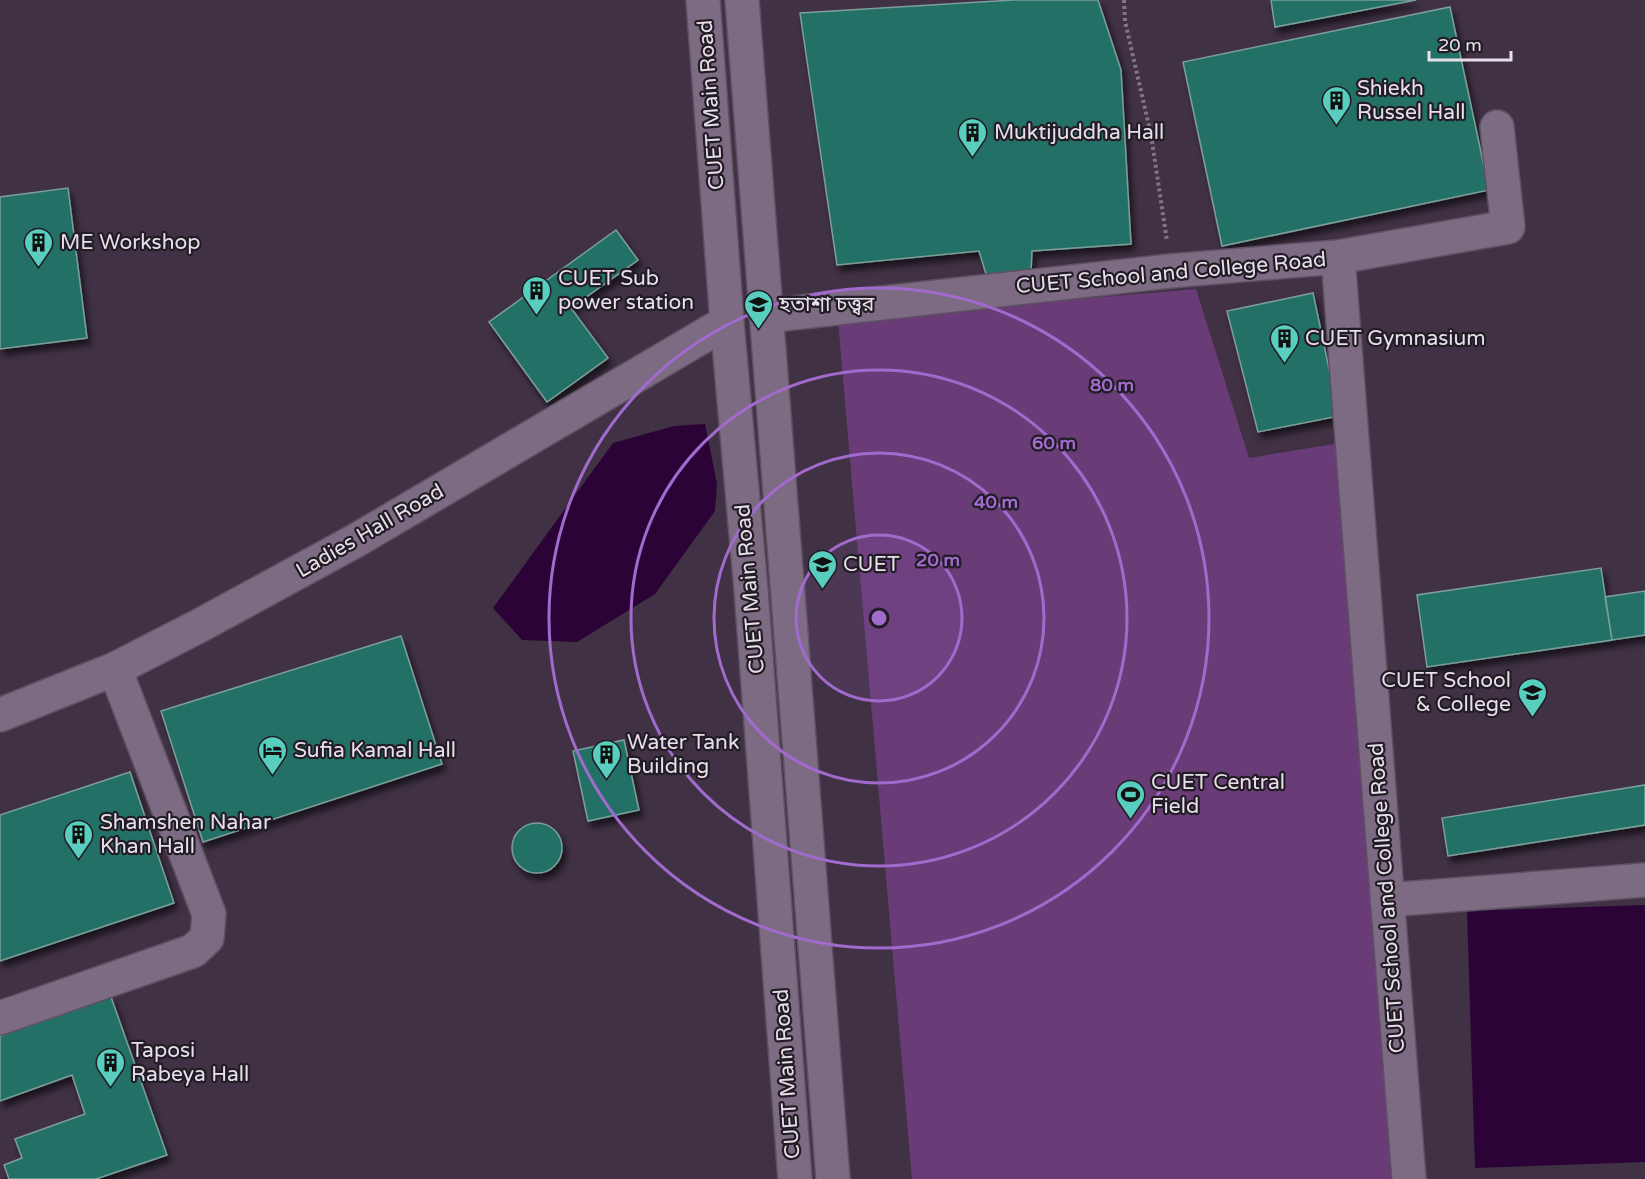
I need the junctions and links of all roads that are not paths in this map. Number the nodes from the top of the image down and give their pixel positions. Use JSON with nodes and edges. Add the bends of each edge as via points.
{"nodes":[{"id":1,"x":703,"y":0,"type":"edge"},
{"id":2,"x":742,"y":0,"type":"edge"},
{"id":3,"x":1497,"y":127,"type":"dead end"},
{"id":4,"x":1338,"y":257,"type":"junction"},
{"id":5,"x":766,"y":316,"type":"junction"},
{"id":6,"x":727,"y":322,"type":"junction"},
{"id":7,"x":115,"y":669,"type":"junction"},
{"id":8,"x":0,"y":715,"type":"edge"},
{"id":9,"x":1645,"y":880,"type":"edge"},
{"id":10,"x":1387,"y":900,"type":"junction"},
{"id":11,"x":0,"y":1018,"type":"edge"},
{"id":12,"x":795,"y":1179,"type":"edge"},
{"id":13,"x":833,"y":1179,"type":"edge"},
{"id":14,"x":1409,"y":1179,"type":"edge"}],
"edges":[{"from":1,"to":6,"type":"street","name":"CUET Main Road"},
{"from":2,"to":5,"type":"street","name":"CUET Main Road"},
{"from":3,"to":4,"type":"street","via":[[1508,227]]},
{"from":4,"to":5,"type":"street","name":"CUET School and College Road","via":[[1170,270]]},
{"from":4,"to":10,"type":"street","name":"CUET School and College Road"},
{"from":5,"to":13,"type":"street","name":"CUET Main Road"},
{"from":6,"to":7,"type":"street","name":"Ladies Hall Road","via":[[355,541]]},
{"from":6,"to":12,"type":"street","name":"CUET Main Road"},
{"from":7,"to":8,"type":"street","name":"Ladies Hall Road"},
{"from":7,"to":11,"type":"street","via":[[209,914],[207,938],[193,951]]},
{"from":9,"to":10,"type":"street"},
{"from":10,"to":14,"type":"street","name":"CUET School and College Road"}]}
